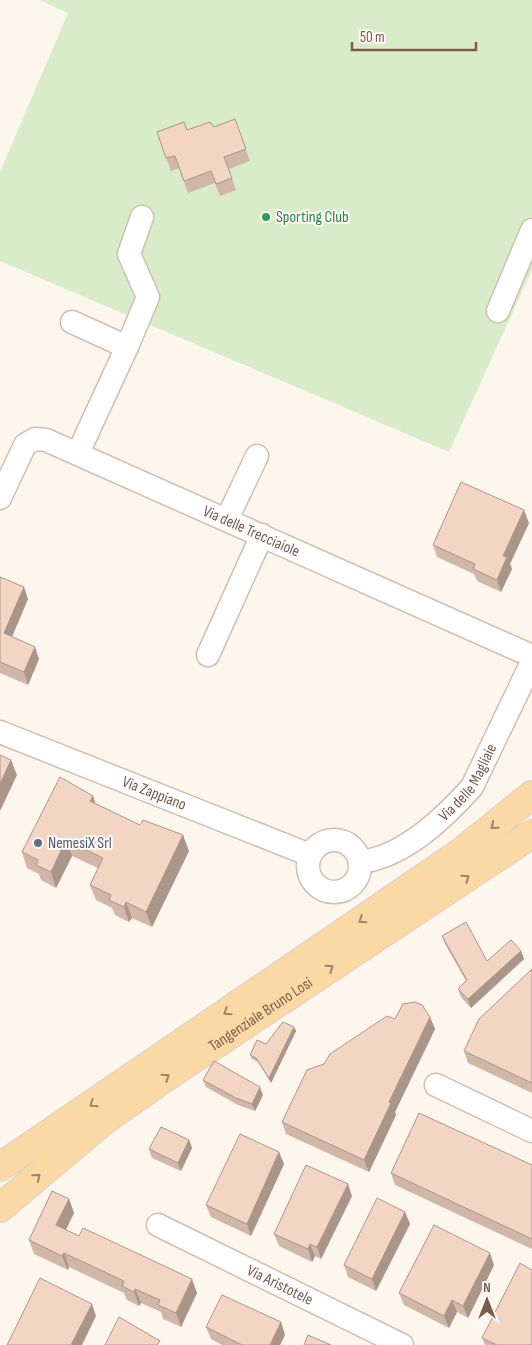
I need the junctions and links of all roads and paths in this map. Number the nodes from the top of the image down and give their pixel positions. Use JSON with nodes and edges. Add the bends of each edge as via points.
{"nodes":[{"id":1,"x":142,"y":217,"type":"dead end"},
{"id":2,"x":532,"y":230,"type":"edge"},
{"id":3,"x":498,"y":311,"type":"dead end"},
{"id":4,"x":72,"y":322,"type":"dead end"},
{"id":5,"x":127,"y":347,"type":"junction"},
{"id":6,"x":78,"y":453,"type":"junction"},
{"id":7,"x":257,"y":456,"type":"dead end"},
{"id":8,"x":0,"y":498,"type":"edge"},
{"id":9,"x":227,"y":519,"type":"junction"},
{"id":10,"x":262,"y":535,"type":"junction"},
{"id":11,"x":208,"y":656,"type":"dead end"},
{"id":12,"x":532,"y":656,"type":"edge"},
{"id":13,"x":532,"y":662,"type":"edge"},
{"id":14,"x":0,"y":732,"type":"edge"},
{"id":15,"x":532,"y":796,"type":"edge"},
{"id":16,"x":532,"y":834,"type":"edge"},
{"id":17,"x":310,"y":855,"type":"junction"},
{"id":18,"x":360,"y":862,"type":"junction"},
{"id":19,"x":436,"y":1085,"type":"dead end"},
{"id":20,"x":532,"y":1131,"type":"edge"},
{"id":21,"x":0,"y":1167,"type":"edge"},
{"id":22,"x":0,"y":1208,"type":"edge"},
{"id":23,"x":158,"y":1225,"type":"dead end"},
{"id":24,"x":402,"y":1345,"type":"edge"}],
"edges":[{"from":1,"to":5,"type":"street","via":[[129,254],[148,297]]},
{"from":2,"to":3,"type":"street"},
{"from":4,"to":5,"type":"street"},
{"from":5,"to":6,"type":"street"},
{"from":6,"to":8,"type":"street","name":"Via delle Trecciaiole","via":[[35,439],[25,446]]},
{"from":6,"to":9,"type":"street","name":"Via delle Trecciaiole"},
{"from":7,"to":9,"type":"street"},
{"from":9,"to":10,"type":"street","name":"Via delle Trecciaiole"},
{"from":10,"to":11,"type":"street"},
{"from":10,"to":12,"type":"street","name":"Via delle Trecciaiole"},
{"from":13,"to":18,"type":"street","name":"Via delle Magliaie","via":[[472,787],[401,848],[376,860]]},
{"from":14,"to":17,"type":"street","name":"Via Zappiano"},
{"from":15,"to":21,"type":"main road","name":"Tangenziale Bruno Losi","one_way":true,"via":[[460,853]]},
{"from":22,"to":16,"type":"main road","name":"Tangenziale Bruno Losi","one_way":true,"via":[[102,1122],[163,1078]]},
{"from":17,"to":18,"type":"street","via":[[321,843],[338,839],[353,847]]},
{"from":17,"to":18,"type":"street","via":[[311,879],[331,892],[339,892],[353,884],[358,878]]},
{"from":19,"to":20,"type":"street"},
{"from":23,"to":24,"type":"street","name":"Via Aristotele"}]}
